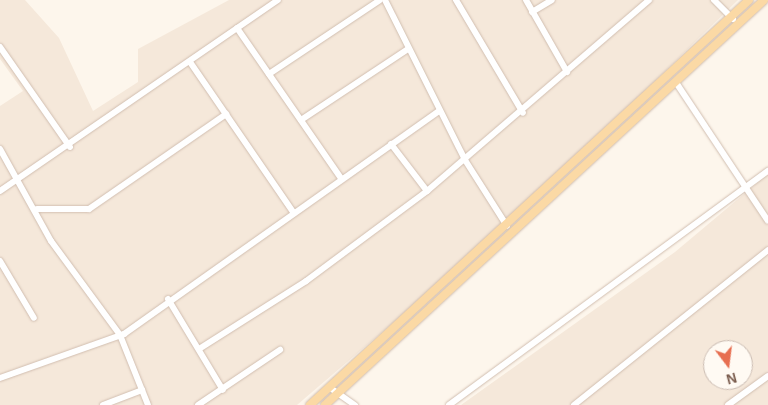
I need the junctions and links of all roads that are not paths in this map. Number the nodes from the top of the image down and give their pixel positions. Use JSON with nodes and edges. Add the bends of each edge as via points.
{"nodes":[{"id":1,"x":278,"y":0,"type":"edge"},
{"id":2,"x":380,"y":0,"type":"edge"},
{"id":3,"x":385,"y":0,"type":"edge"},
{"id":4,"x":456,"y":0,"type":"edge"},
{"id":5,"x":526,"y":0,"type":"edge"},
{"id":6,"x":552,"y":0,"type":"edge"},
{"id":7,"x":649,"y":0,"type":"edge"},
{"id":8,"x":714,"y":0,"type":"edge"},
{"id":9,"x":749,"y":0,"type":"edge"},
{"id":10,"x":764,"y":0,"type":"edge"},
{"id":11,"x":532,"y":12,"type":"junction"},
{"id":12,"x":732,"y":19,"type":"junction"},
{"id":13,"x":237,"y":28,"type":"junction"},
{"id":14,"x":0,"y":47,"type":"edge"},
{"id":15,"x":408,"y":49,"type":"junction"},
{"id":16,"x":190,"y":62,"type":"junction"},
{"id":17,"x":680,"y":68,"type":"junction"},
{"id":18,"x":566,"y":72,"type":"junction"},
{"id":19,"x":269,"y":74,"type":"junction"},
{"id":20,"x":688,"y":74,"type":"junction"},
{"id":21,"x":677,"y":84,"type":"junction"},
{"id":22,"x":439,"y":112,"type":"junction"},
{"id":23,"x":523,"y":112,"type":"junction"},
{"id":24,"x":226,"y":114,"type":"junction"},
{"id":25,"x":301,"y":120,"type":"junction"},
{"id":26,"x":391,"y":144,"type":"junction"},
{"id":27,"x":70,"y":147,"type":"junction"},
{"id":28,"x":0,"y":149,"type":"edge"},
{"id":29,"x":465,"y":160,"type":"junction"},
{"id":30,"x":768,"y":172,"type":"edge"},
{"id":31,"x":342,"y":178,"type":"junction"},
{"id":32,"x":17,"y":179,"type":"junction"},
{"id":33,"x":746,"y":189,"type":"junction"},
{"id":34,"x":427,"y":190,"type":"junction"},
{"id":35,"x":0,"y":191,"type":"edge"},
{"id":36,"x":37,"y":209,"type":"junction"},
{"id":37,"x":294,"y":212,"type":"junction"},
{"id":38,"x":768,"y":221,"type":"edge"},
{"id":39,"x":507,"y":226,"type":"junction"},
{"id":40,"x":768,"y":250,"type":"edge"},
{"id":41,"x":0,"y":260,"type":"edge"},
{"id":42,"x":168,"y":299,"type":"junction"},
{"id":43,"x":34,"y":318,"type":"dead end"},
{"id":44,"x":120,"y":335,"type":"junction"},
{"id":45,"x":198,"y":349,"type":"junction"},
{"id":46,"x":280,"y":350,"type":"dead end"},
{"id":47,"x":768,"y":376,"type":"edge"},
{"id":48,"x":0,"y":378,"type":"edge"},
{"id":49,"x":329,"y":388,"type":"junction"},
{"id":50,"x":142,"y":390,"type":"junction"},
{"id":51,"x":223,"y":390,"type":"junction"},
{"id":52,"x":336,"y":395,"type":"junction"},
{"id":53,"x":103,"y":405,"type":"edge"},
{"id":54,"x":148,"y":405,"type":"edge"},
{"id":55,"x":198,"y":405,"type":"edge"},
{"id":56,"x":310,"y":405,"type":"edge"},
{"id":57,"x":325,"y":405,"type":"edge"},
{"id":58,"x":355,"y":405,"type":"edge"},
{"id":59,"x":449,"y":405,"type":"edge"},
{"id":60,"x":574,"y":405,"type":"edge"},
{"id":61,"x":728,"y":405,"type":"edge"}],
"edges":[{"from":1,"to":13,"type":"street"},
{"from":2,"to":19,"type":"street"},
{"from":3,"to":15,"type":"street"},
{"from":4,"to":23,"type":"street"},
{"from":5,"to":11,"type":"street"},
{"from":6,"to":11,"type":"street"},
{"from":7,"to":18,"type":"street"},
{"from":8,"to":12,"type":"street"},
{"from":9,"to":12,"type":"main road"},
{"from":10,"to":20,"type":"main road"},
{"from":11,"to":18,"type":"street"},
{"from":12,"to":17,"type":"main road"},
{"from":13,"to":16,"type":"street"},
{"from":13,"to":19,"type":"street"},
{"from":14,"to":27,"type":"street"},
{"from":15,"to":22,"type":"street"},
{"from":15,"to":25,"type":"street"},
{"from":16,"to":24,"type":"street"},
{"from":16,"to":27,"type":"street"},
{"from":17,"to":20,"type":"main road"},
{"from":17,"to":39,"type":"main road"},
{"from":18,"to":23,"type":"street"},
{"from":19,"to":25,"type":"street"},
{"from":20,"to":21,"type":"main road"},
{"from":21,"to":33,"type":"street"},
{"from":21,"to":52,"type":"main road"},
{"from":22,"to":26,"type":"street"},
{"from":22,"to":29,"type":"street"},
{"from":23,"to":29,"type":"street"},
{"from":24,"to":36,"type":"street","via":[[89,209]]},
{"from":24,"to":37,"type":"street"},
{"from":25,"to":31,"type":"street"},
{"from":26,"to":31,"type":"street"},
{"from":26,"to":34,"type":"street"},
{"from":27,"to":32,"type":"street"},
{"from":28,"to":32,"type":"street"},
{"from":29,"to":34,"type":"street"},
{"from":29,"to":39,"type":"street"},
{"from":30,"to":33,"type":"street"},
{"from":31,"to":37,"type":"street"},
{"from":32,"to":35,"type":"street"},
{"from":32,"to":36,"type":"street"},
{"from":33,"to":38,"type":"street"},
{"from":33,"to":59,"type":"street"},
{"from":34,"to":45,"type":"street","via":[[306,281]]},
{"from":36,"to":44,"type":"street","via":[[51,241]]},
{"from":37,"to":42,"type":"street"},
{"from":39,"to":49,"type":"main road"},
{"from":40,"to":60,"type":"street"},
{"from":41,"to":43,"type":"street"},
{"from":42,"to":44,"type":"street"},
{"from":42,"to":45,"type":"street"},
{"from":44,"to":48,"type":"street"},
{"from":44,"to":50,"type":"street"},
{"from":45,"to":51,"type":"street"},
{"from":46,"to":51,"type":"street"},
{"from":47,"to":61,"type":"street"},
{"from":49,"to":52,"type":"street"},
{"from":49,"to":56,"type":"main road"},
{"from":50,"to":53,"type":"street"},
{"from":50,"to":54,"type":"street"},
{"from":51,"to":55,"type":"street"},
{"from":52,"to":57,"type":"main road"},
{"from":52,"to":58,"type":"street"}]}
